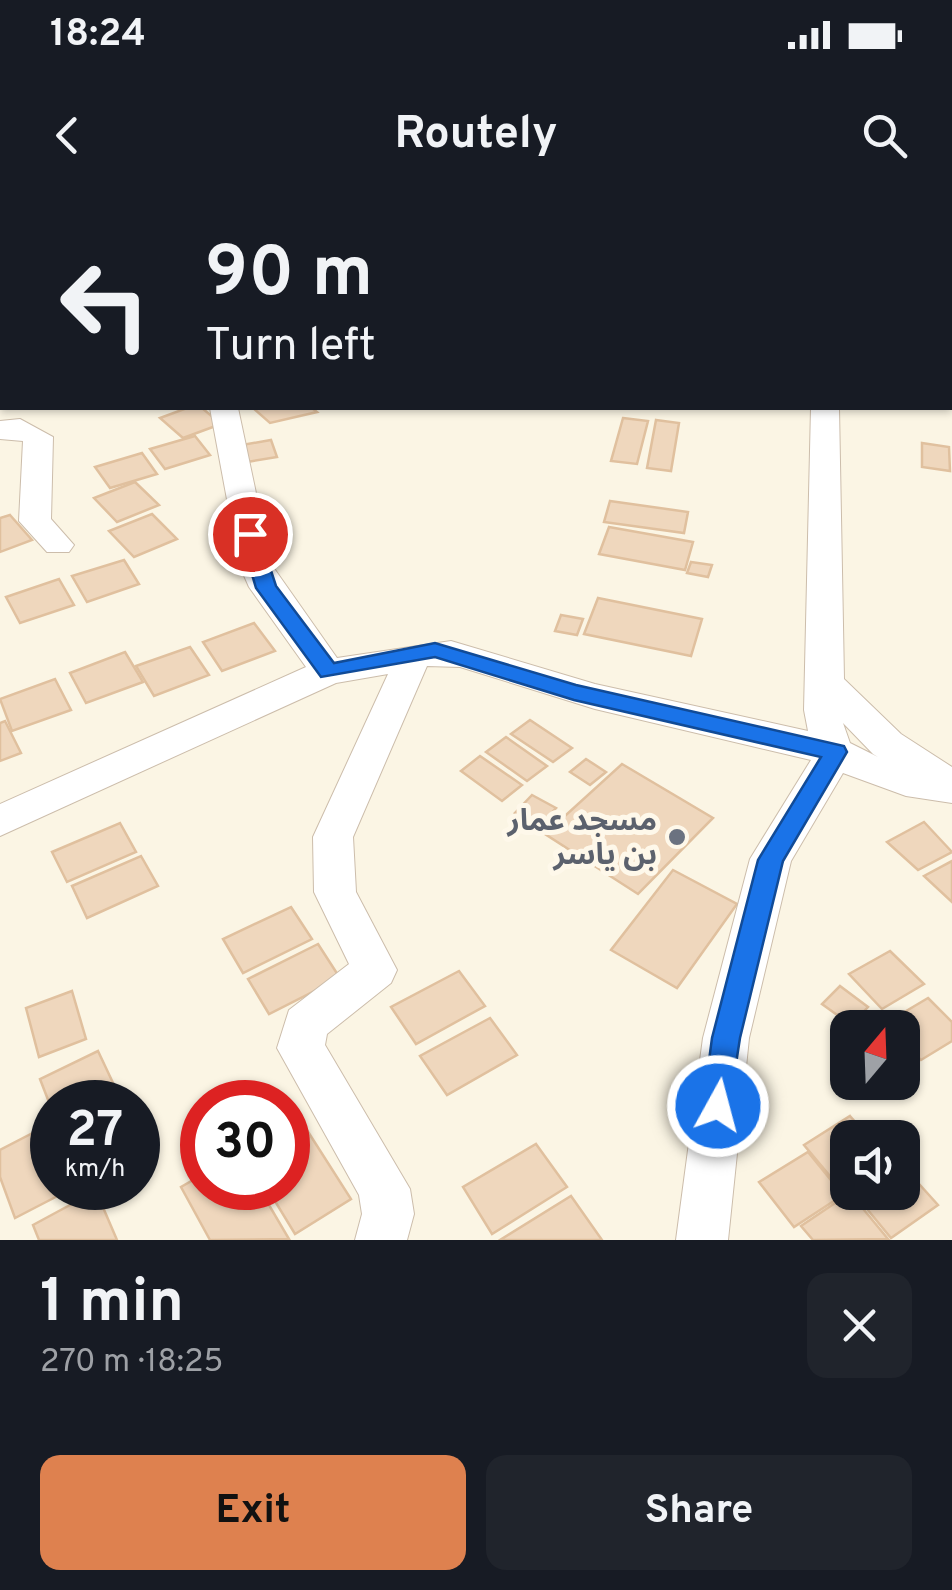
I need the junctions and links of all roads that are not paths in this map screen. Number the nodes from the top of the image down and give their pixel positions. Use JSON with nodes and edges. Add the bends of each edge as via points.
{"nodes":[{"id":1,"x":224,"y":410,"type":"edge"},
{"id":2,"x":825,"y":410,"type":"edge"},
{"id":3,"x":0,"y":430,"type":"edge"},
{"id":4,"x":58,"y":545,"type":"dead end"},
{"id":5,"x":413,"y":658,"type":"junction"},
{"id":6,"x":328,"y":672,"type":"junction"},
{"id":7,"x":826,"y":683,"type":"junction"},
{"id":8,"x":836,"y":752,"type":"junction"},
{"id":9,"x":952,"y":787,"type":"edge"},
{"id":10,"x":0,"y":821,"type":"edge"},
{"id":11,"x":381,"y":1240,"type":"edge"},
{"id":12,"x":702,"y":1240,"type":"edge"}],
"edges":[{"from":1,"to":6,"type":"street","via":[[255,564]]},
{"from":2,"to":7,"type":"street"},
{"from":3,"to":4,"type":"street","via":[[20,428],[38,437],[35,521]]},
{"from":5,"to":6,"type":"street"},
{"from":5,"to":8,"type":"street","via":[[435,650],[574,692]]},
{"from":5,"to":11,"type":"street","via":[[333,838],[335,892],[375,970],[306,1024],[300,1048],[384,1189],[388,1214]]},
{"from":6,"to":10,"type":"street"},
{"from":7,"to":8,"type":"street","via":[[822,727]]},
{"from":7,"to":9,"type":"street","via":[[887,744]]},
{"from":8,"to":9,"type":"street","via":[[914,786]]},
{"from":8,"to":12,"type":"street","via":[[771,860],[726,1038]]}]}
